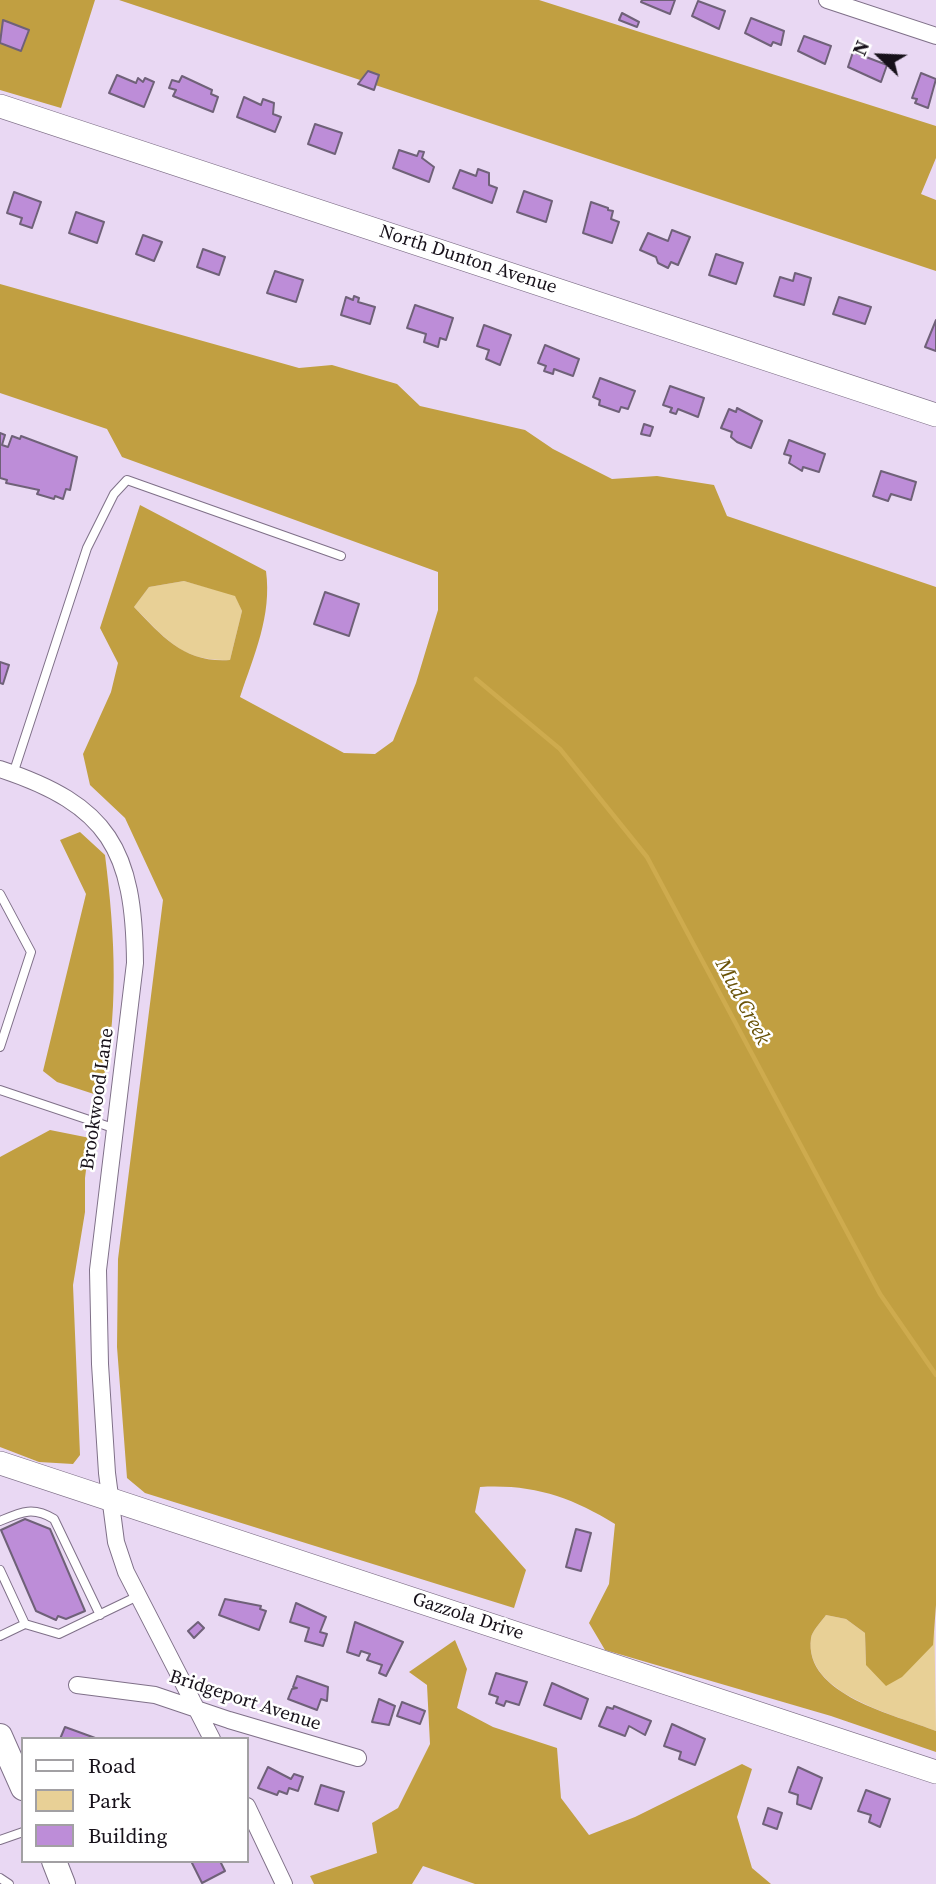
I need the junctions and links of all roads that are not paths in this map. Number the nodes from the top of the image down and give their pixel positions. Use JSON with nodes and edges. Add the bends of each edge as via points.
{"nodes":[{"id":1,"x":827,"y":0,"type":"edge"},
{"id":2,"x":936,"y":36,"type":"edge"},
{"id":3,"x":0,"y":106,"type":"edge"},
{"id":4,"x":936,"y":415,"type":"edge"},
{"id":5,"x":341,"y":556,"type":"dead end"},
{"id":6,"x":6,"y":771,"type":"edge"},
{"id":7,"x":0,"y":894,"type":"edge"},
{"id":8,"x":0,"y":1047,"type":"edge"},
{"id":9,"x":0,"y":1090,"type":"edge"},
{"id":10,"x":116,"y":1129,"type":"junction"},
{"id":11,"x":0,"y":1463,"type":"edge"},
{"id":12,"x":112,"y":1501,"type":"junction"},
{"id":13,"x":0,"y":1521,"type":"edge"},
{"id":14,"x":0,"y":1570,"type":"edge"},
{"id":15,"x":138,"y":1596,"type":"junction"},
{"id":16,"x":100,"y":1615,"type":"junction"},
{"id":17,"x":25,"y":1624,"type":"junction"},
{"id":18,"x":0,"y":1636,"type":"edge"},
{"id":19,"x":77,"y":1685,"type":"dead end"},
{"id":20,"x":196,"y":1708,"type":"junction"},
{"id":21,"x":0,"y":1736,"type":"edge"},
{"id":22,"x":211,"y":1737,"type":"edge"},
{"id":23,"x":358,"y":1758,"type":"dead end"},
{"id":24,"x":936,"y":1772,"type":"edge"},
{"id":25,"x":21,"y":1783,"type":"edge"},
{"id":26,"x":248,"y":1808,"type":"edge"},
{"id":27,"x":21,"y":1833,"type":"edge"},
{"id":28,"x":0,"y":1840,"type":"edge"},
{"id":29,"x":55,"y":1863,"type":"edge"},
{"id":30,"x":0,"y":1878,"type":"edge"},
{"id":31,"x":9,"y":1884,"type":"edge"},
{"id":32,"x":63,"y":1884,"type":"edge"},
{"id":33,"x":284,"y":1884,"type":"edge"}],
"edges":[{"from":1,"to":2,"type":"street"},
{"from":3,"to":4,"type":"street","name":"North Dunton Avenue"},
{"from":5,"to":6,"type":"lane","via":[[127,480],[114,494],[87,548]]},
{"from":6,"to":10,"type":"street","name":"Brookwood Lane","via":[[59,792],[88,812],[111,842],[127,883],[135,963]]},
{"from":7,"to":8,"type":"lane","via":[[31,952]]},
{"from":9,"to":10,"type":"lane"},
{"from":10,"to":12,"type":"street","name":"Brookwood Lane","via":[[102,1225],[97,1309]]},
{"from":11,"to":12,"type":"street","name":"Gazzola Drive"},
{"from":12,"to":15,"type":"street","name":"Brookwood Lane","via":[[116,1542]]},
{"from":12,"to":24,"type":"street","name":"Gazzola Drive"},
{"from":13,"to":16,"type":"lane","via":[[26,1510],[54,1519]]},
{"from":14,"to":17,"type":"lane"},
{"from":15,"to":16,"type":"lane"},
{"from":15,"to":20,"type":"street","name":"Brookwood Lane"},
{"from":16,"to":17,"type":"lane","via":[[58,1634]]},
{"from":17,"to":18,"type":"lane"},
{"from":19,"to":20,"type":"street","name":"Bridgeport Avenue","via":[[155,1695]]},
{"from":20,"to":22,"type":"street","name":"Brookwood Lane"},
{"from":20,"to":23,"type":"street","name":"Bridgeport Avenue"},
{"from":21,"to":25,"type":"main road"},
{"from":26,"to":33,"type":"street"},
{"from":27,"to":28,"type":"lane"},
{"from":29,"to":32,"type":"main road"},
{"from":30,"to":31,"type":"lane"}]}
